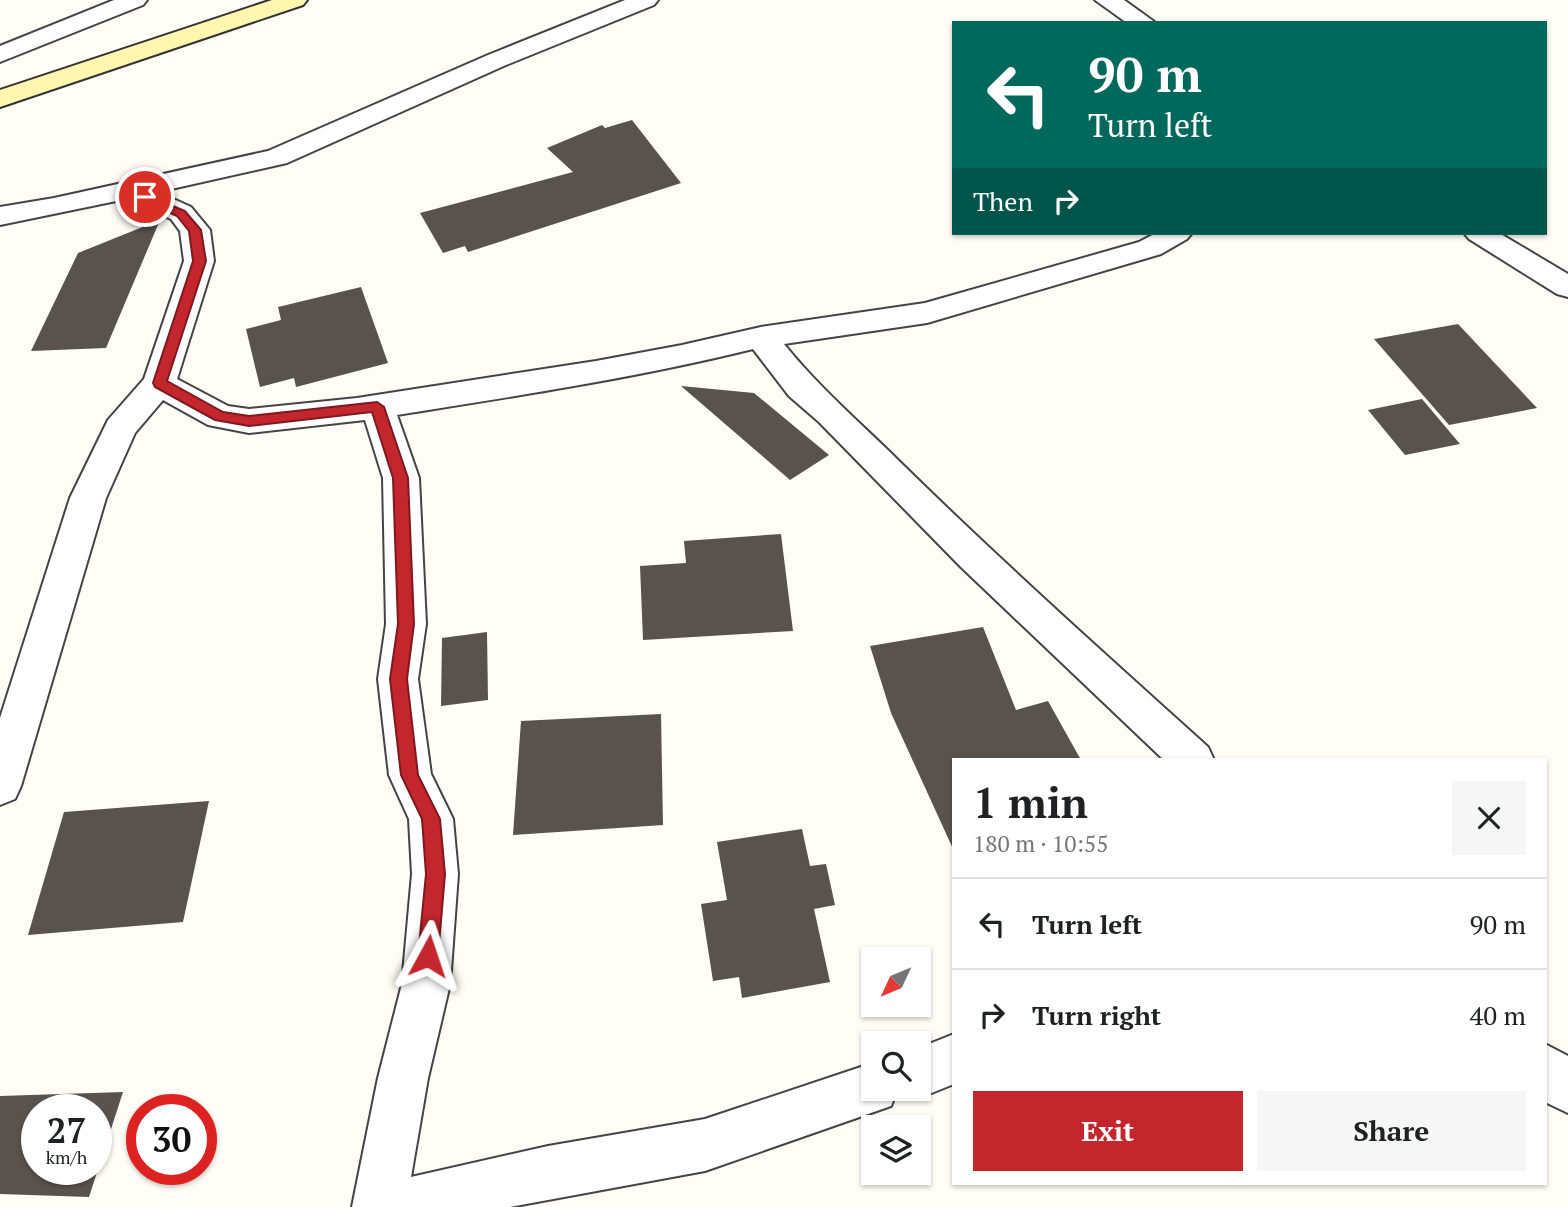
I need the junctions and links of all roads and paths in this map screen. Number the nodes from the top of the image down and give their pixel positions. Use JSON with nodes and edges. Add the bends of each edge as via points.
{"nodes":[{"id":1,"x":135,"y":0,"type":"edge"},
{"id":2,"x":295,"y":0,"type":"edge"},
{"id":3,"x":646,"y":0,"type":"edge"},
{"id":4,"x":1107,"y":0,"type":"edge"},
{"id":5,"x":1141,"y":21,"type":"edge"},
{"id":6,"x":0,"y":55,"type":"edge"},
{"id":7,"x":0,"y":99,"type":"edge"},
{"id":8,"x":127,"y":189,"type":"junction"},
{"id":9,"x":0,"y":216,"type":"edge"},
{"id":10,"x":1173,"y":235,"type":"edge"},
{"id":11,"x":1482,"y":235,"type":"edge"},
{"id":12,"x":1568,"y":287,"type":"edge"},
{"id":13,"x":761,"y":337,"type":"junction"},
{"id":14,"x":159,"y":383,"type":"junction"},
{"id":15,"x":377,"y":407,"type":"junction"},
{"id":16,"x":1191,"y":758,"type":"edge"},
{"id":17,"x":0,"y":786,"type":"edge"},
{"id":18,"x":952,"y":1060,"type":"edge"},
{"id":19,"x":931,"y":1068,"type":"edge"},
{"id":20,"x":1547,"y":1071,"type":"edge"},
{"id":21,"x":1568,"y":1088,"type":"edge"},
{"id":22,"x":861,"y":1092,"type":"edge"},
{"id":23,"x":379,"y":1207,"type":"edge"},
{"id":24,"x":396,"y":1207,"type":"edge"}],
"edges":[{"from":1,"to":6,"type":"street"},
{"from":2,"to":7,"type":"street"},
{"from":3,"to":8,"type":"street","via":[[277,157]]},
{"from":4,"to":5,"type":"street"},
{"from":8,"to":9,"type":"street"},
{"from":8,"to":14,"type":"street","via":[[181,213],[195,230],[199,261]]},
{"from":10,"to":13,"type":"street","via":[[1150,248],[928,313]]},
{"from":11,"to":12,"type":"street"},
{"from":13,"to":15,"type":"street","via":[[645,363]]},
{"from":13,"to":16,"type":"street","via":[[800,388]]},
{"from":14,"to":15,"type":"street","via":[[220,417],[249,421]]},
{"from":14,"to":17,"type":"street","via":[[120,428],[88,498]]},
{"from":15,"to":23,"type":"street","via":[[401,478],[406,624],[398,679],[410,775],[431,819],[435,874],[426,984]]},
{"from":18,"to":19,"type":"street"},
{"from":20,"to":21,"type":"street"},
{"from":22,"to":24,"type":"street","via":[[705,1145],[548,1172]]}]}
